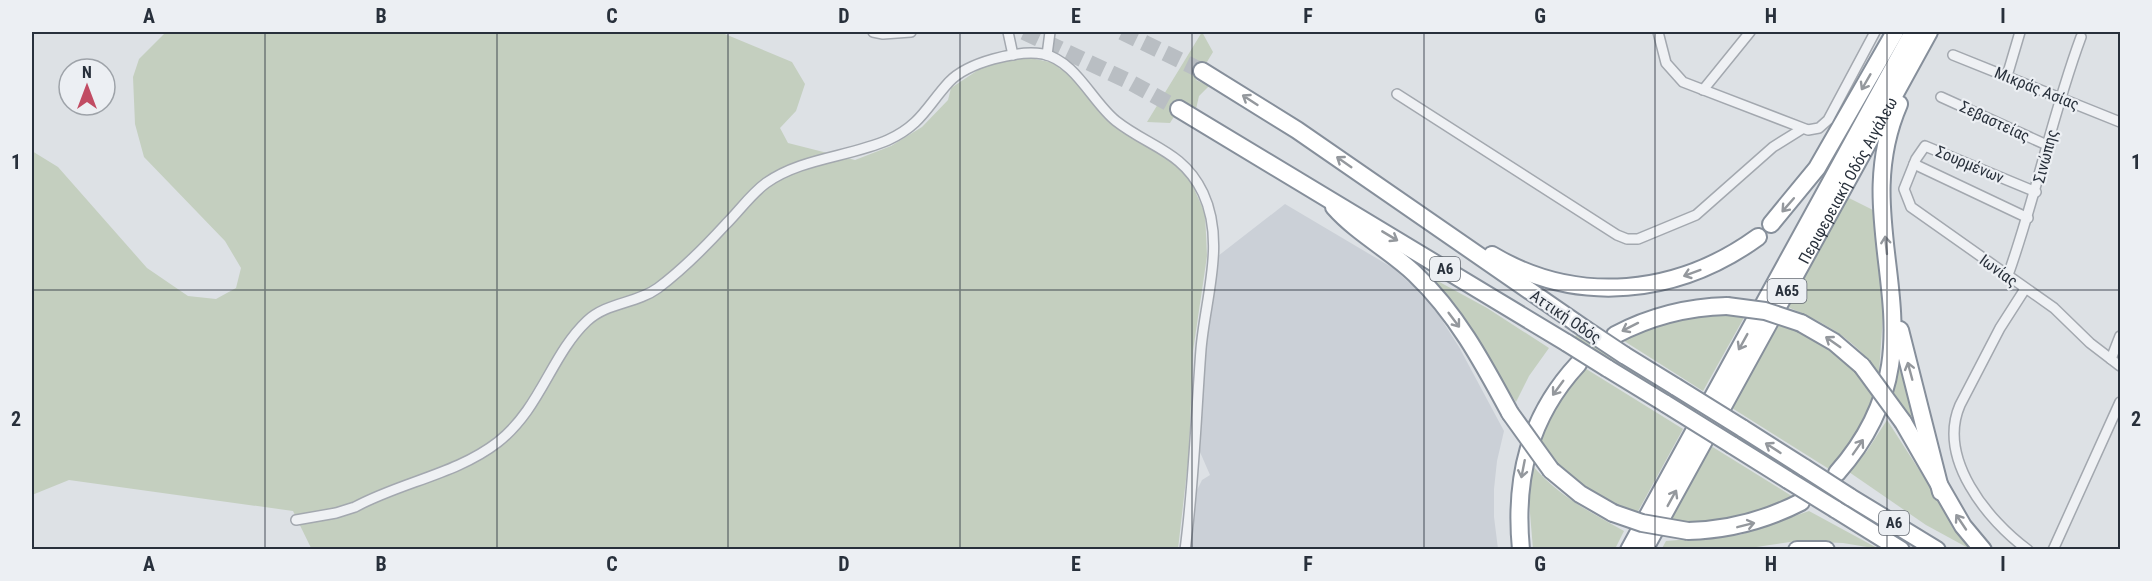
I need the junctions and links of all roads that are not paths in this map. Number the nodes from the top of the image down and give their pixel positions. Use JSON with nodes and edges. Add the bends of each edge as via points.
{"nodes":[{"id":1,"x":873,"y":32,"type":"edge"},
{"id":2,"x":911,"y":32,"type":"edge"},
{"id":3,"x":1008,"y":32,"type":"edge"},
{"id":4,"x":1050,"y":32,"type":"edge"},
{"id":5,"x":1658,"y":32,"type":"edge"},
{"id":6,"x":1750,"y":32,"type":"edge"},
{"id":7,"x":1874,"y":32,"type":"edge"},
{"id":8,"x":1894,"y":32,"type":"edge"},
{"id":9,"x":1913,"y":32,"type":"edge"},
{"id":10,"x":1930,"y":32,"type":"edge"},
{"id":11,"x":2020,"y":32,"type":"edge"},
{"id":12,"x":2081,"y":37,"type":"dead end"},
{"id":13,"x":1013,"y":55,"type":"junction"},
{"id":14,"x":1047,"y":55,"type":"junction"},
{"id":15,"x":1953,"y":56,"type":"dead end"},
{"id":16,"x":1202,"y":71,"type":"tunnel mouth"},
{"id":17,"x":2007,"y":76,"type":"junction"},
{"id":18,"x":1703,"y":90,"type":"junction"},
{"id":19,"x":1397,"y":94,"type":"dead end"},
{"id":20,"x":1941,"y":96,"type":"dead end"},
{"id":21,"x":2060,"y":98,"type":"junction"},
{"id":22,"x":1179,"y":109,"type":"tunnel mouth"},
{"id":23,"x":2121,"y":122,"type":"edge"},
{"id":24,"x":1802,"y":129,"type":"junction"},
{"id":25,"x":2049,"y":146,"type":"junction"},
{"id":26,"x":1914,"y":164,"type":"junction"},
{"id":27,"x":2036,"y":192,"type":"junction"},
{"id":28,"x":1323,"y":194,"type":"junction"},
{"id":29,"x":1391,"y":194,"type":"junction"},
{"id":30,"x":2028,"y":218,"type":"junction"},
{"id":31,"x":1771,"y":224,"type":"dead end"},
{"id":32,"x":1758,"y":237,"type":"dead end"},
{"id":33,"x":2008,"y":275,"type":"junction"},
{"id":34,"x":2025,"y":288,"type":"junction"},
{"id":35,"x":1893,"y":303,"type":"junction"},
{"id":36,"x":1615,"y":335,"type":"dead end"},
{"id":37,"x":2121,"y":336,"type":"edge"},
{"id":38,"x":2111,"y":359,"type":"junction"},
{"id":39,"x":1578,"y":364,"type":"dead end"},
{"id":40,"x":2121,"y":366,"type":"edge"},
{"id":41,"x":2121,"y":402,"type":"edge"},
{"id":42,"x":1837,"y":474,"type":"dead end"},
{"id":43,"x":1941,"y":492,"type":"junction"},
{"id":44,"x":1801,"y":502,"type":"dead end"},
{"id":45,"x":296,"y":520,"type":"dead end"},
{"id":46,"x":1185,"y":549,"type":"edge"},
{"id":47,"x":1521,"y":549,"type":"edge"},
{"id":48,"x":1629,"y":549,"type":"edge"},
{"id":49,"x":1644,"y":549,"type":"edge"},
{"id":50,"x":1797,"y":549,"type":"edge"},
{"id":51,"x":1826,"y":549,"type":"edge"},
{"id":52,"x":1901,"y":549,"type":"edge"},
{"id":53,"x":1937,"y":549,"type":"edge"},
{"id":54,"x":1983,"y":549,"type":"edge"},
{"id":55,"x":2028,"y":549,"type":"edge"},
{"id":56,"x":2053,"y":549,"type":"edge"}],
"edges":[{"from":1,"to":2,"type":"street"},
{"from":3,"to":13,"type":"street"},
{"from":4,"to":14,"type":"street"},
{"from":5,"to":18,"type":"street","via":[[1662,56],[1670,70]]},
{"from":6,"to":18,"type":"street"},
{"from":7,"to":24,"type":"street","via":[[1828,120],[1813,130]]},
{"from":8,"to":31,"type":"highway","one_way":true,"via":[[1817,168]]},
{"from":9,"to":48,"type":"highway","name":"Περιφερειακή Οδός Αιγάλεω","number":"Α65","one_way":true},
{"from":35,"to":10,"type":"highway","one_way":true,"via":[[1883,210],[1887,145],[1895,113],[1924,54]]},
{"from":49,"to":10,"type":"highway","name":"Περιφερειακή Οδός Αιγάλεω","number":"Α65","one_way":true},
{"from":11,"to":17,"type":"street"},
{"from":12,"to":21,"type":"street","name":"Σινώπης"},
{"from":13,"to":14,"type":"street"},
{"from":13,"to":45,"type":"street","via":[[954,77],[928,111],[910,128],[888,140],[800,166],[765,184],[659,287],[644,297],[597,312],[584,323],[515,426],[478,455],[355,507]]},
{"from":14,"to":46,"type":"street","via":[[1064,64],[1115,120],[1179,159],[1203,193],[1210,212],[1212,267],[1201,346]]},
{"from":15,"to":17,"type":"street","name":"Μικράς Ασίας"},
{"from":29,"to":16,"type":"highway","name":"Αττική Οδός","number":"Α6","one_way":true},
{"from":17,"to":21,"type":"street","name":"Μικράς Ασίας"},
{"from":18,"to":24,"type":"street"},
{"from":19,"to":24,"type":"street","via":[[1626,239],[1638,239],[1695,215],[1773,147]]},
{"from":20,"to":25,"type":"street","name":"Σεβαστείας"},
{"from":21,"to":23,"type":"street","name":"Μικράς Ασίας"},
{"from":21,"to":25,"type":"street","name":"Σινώπης"},
{"from":22,"to":28,"type":"highway","name":"Αττική Οδός","number":"Α6"},
{"from":25,"to":27,"type":"street","name":"Σινώπης"},
{"from":26,"to":27,"type":"street","name":"Σουρμένων","via":[[1925,146]]},
{"from":26,"to":30,"type":"street"},
{"from":26,"to":33,"type":"street","name":"Ιωνίας","via":[[1904,189],[1911,207]]},
{"from":27,"to":30,"type":"street","name":"Σινώπης"},
{"from":28,"to":44,"type":"highway","one_way":true,"bridge":true,"via":[[1350,225],[1396,257],[1431,291],[1470,342],[1510,414],[1551,470],[1580,494],[1613,513],[1650,525],[1688,531],[1746,524]]},
{"from":28,"to":52,"type":"highway","name":"Αττική Οδός","number":"Α6","one_way":true,"bridge":true},
{"from":32,"to":29,"type":"highway","one_way":true,"via":[[1710,266],[1663,282],[1620,289],[1578,287],[1508,264]]},
{"from":53,"to":29,"type":"highway","name":"Αττική Οδός","number":"Α6","one_way":true,"bridge":true,"via":[[1624,355]]},
{"from":30,"to":33,"type":"street","name":"Σινώπης"},
{"from":33,"to":34,"type":"street","name":"Ιωνίας"},
{"from":34,"to":38,"type":"street","name":"Ιωνίας","via":[[2054,308]]},
{"from":34,"to":55,"type":"street","via":[[1967,391],[1956,416],[1953,436],[1957,456],[1972,488],[2011,537]]},
{"from":42,"to":35,"type":"highway","one_way":true,"via":[[1865,438],[1886,392],[1893,348]]},
{"from":43,"to":35,"type":"highway","one_way":true},
{"from":43,"to":36,"type":"highway","one_way":true,"bridge":true,"via":[[1903,422],[1862,366],[1834,342],[1801,323],[1765,310],[1727,306],[1680,309]]},
{"from":37,"to":38,"type":"street"},
{"from":38,"to":40,"type":"street","name":"Ιωνίας"},
{"from":39,"to":47,"type":"highway","one_way":true,"via":[[1552,396],[1527,450],[1519,498]]},
{"from":41,"to":56,"type":"street"},
{"from":54,"to":43,"type":"highway","one_way":true},
{"from":50,"to":51,"type":"highway"}]}
